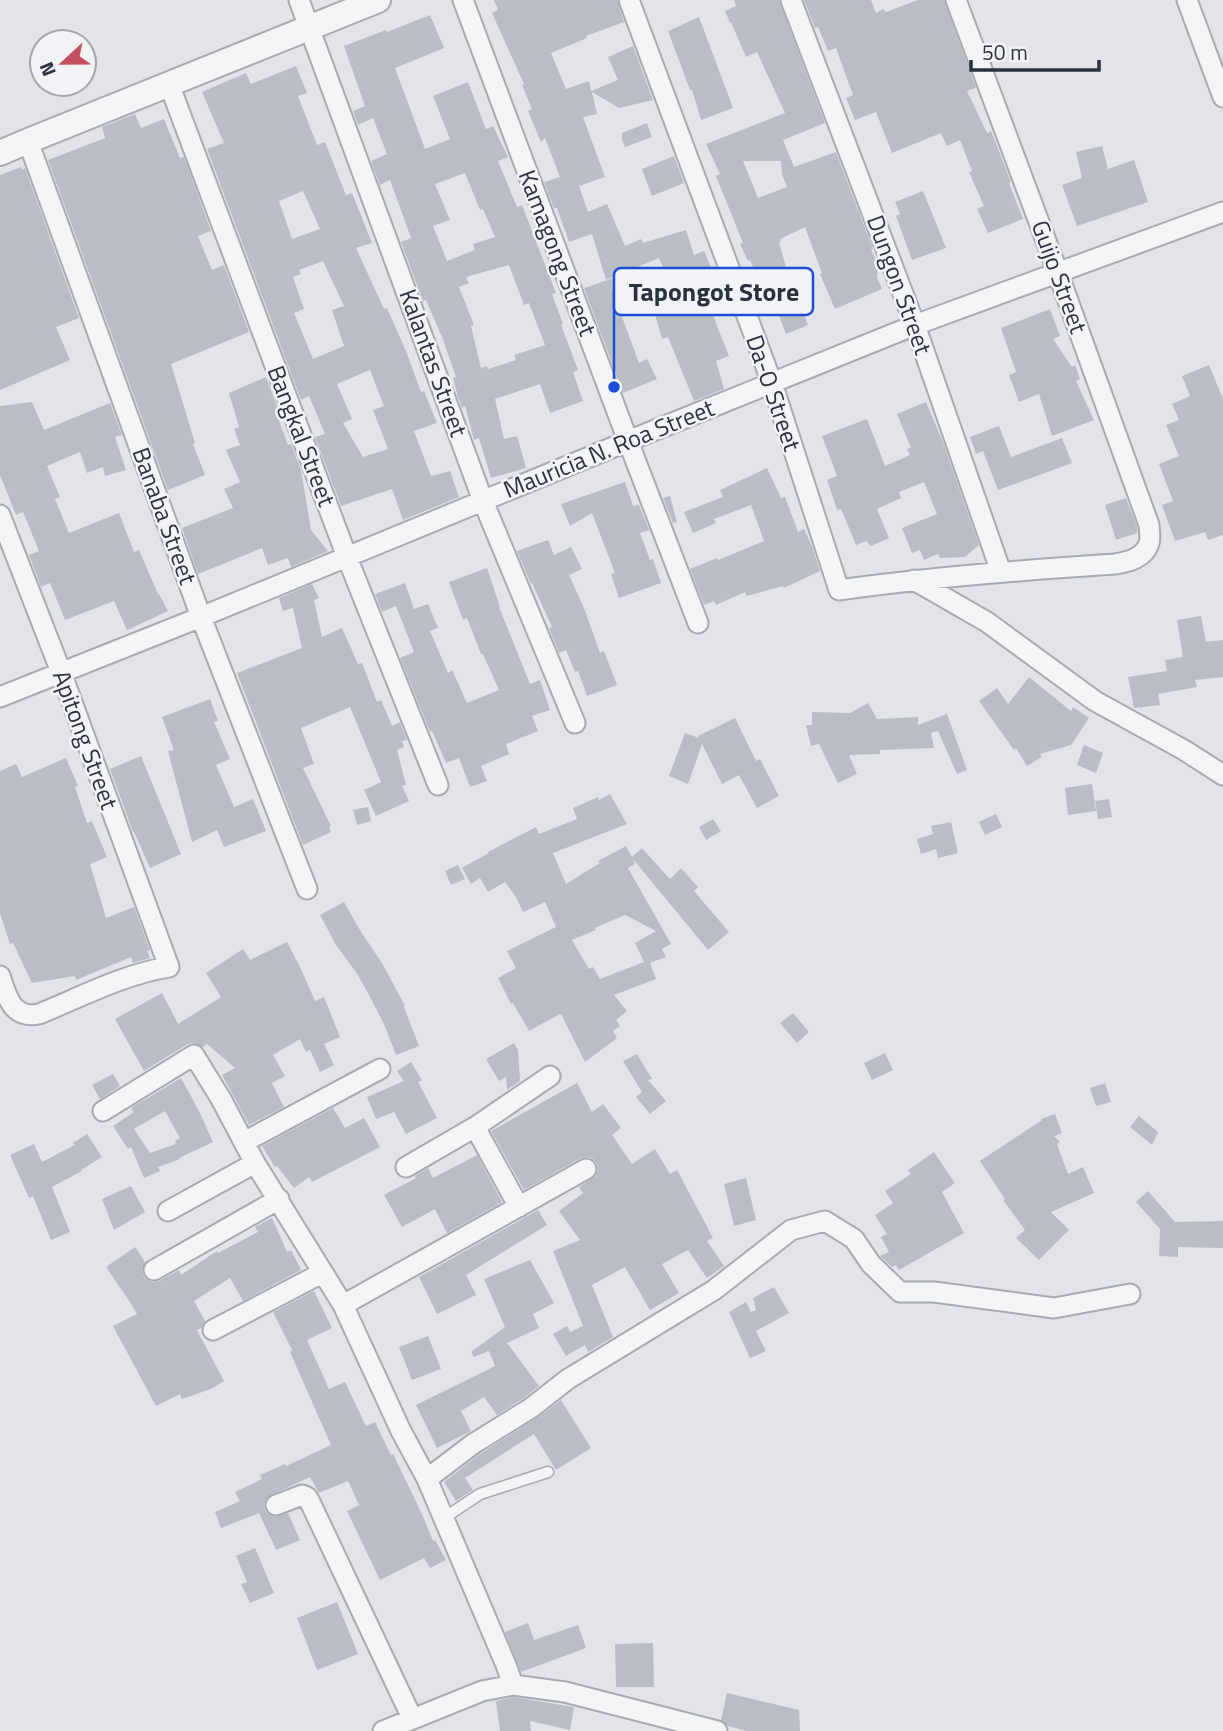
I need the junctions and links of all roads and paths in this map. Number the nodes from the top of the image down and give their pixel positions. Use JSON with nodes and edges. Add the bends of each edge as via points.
{"nodes":[{"id":1,"x":299,"y":0,"type":"edge"},
{"id":2,"x":378,"y":0,"type":"edge"},
{"id":3,"x":463,"y":0,"type":"edge"},
{"id":4,"x":629,"y":0,"type":"edge"},
{"id":5,"x":791,"y":0,"type":"edge"},
{"id":6,"x":956,"y":0,"type":"edge"},
{"id":7,"x":1187,"y":0,"type":"edge"},
{"id":8,"x":310,"y":29,"type":"junction"},
{"id":9,"x":169,"y":84,"type":"junction"},
{"id":10,"x":1223,"y":97,"type":"edge"},
{"id":11,"x":28,"y":141,"type":"junction"},
{"id":12,"x":0,"y":153,"type":"edge"},
{"id":13,"x":1223,"y":212,"type":"edge"},
{"id":14,"x":1058,"y":273,"type":"junction"},
{"id":15,"x":915,"y":325,"type":"junction"},
{"id":16,"x":772,"y":383,"type":"junction"},
{"id":17,"x":628,"y":441,"type":"junction"},
{"id":18,"x":483,"y":500,"type":"junction"},
{"id":19,"x":0,"y":515,"type":"edge"},
{"id":20,"x":347,"y":557,"type":"junction"},
{"id":21,"x":1001,"y":572,"type":"junction"},
{"id":22,"x":914,"y":580,"type":"junction"},
{"id":23,"x":201,"y":617,"type":"junction"},
{"id":24,"x":698,"y":623,"type":"dead end"},
{"id":25,"x":61,"y":672,"type":"junction"},
{"id":26,"x":0,"y":697,"type":"edge"},
{"id":27,"x":575,"y":723,"type":"dead end"},
{"id":28,"x":1223,"y":775,"type":"edge"},
{"id":29,"x":438,"y":785,"type":"dead end"},
{"id":30,"x":307,"y":889,"type":"dead end"},
{"id":31,"x":0,"y":976,"type":"edge"},
{"id":32,"x":380,"y":1069,"type":"dead end"},
{"id":33,"x":550,"y":1076,"type":"dead end"},
{"id":34,"x":103,"y":1111,"type":"dead end"},
{"id":35,"x":475,"y":1127,"type":"junction"},
{"id":36,"x":244,"y":1142,"type":"junction"},
{"id":37,"x":256,"y":1163,"type":"junction"},
{"id":38,"x":406,"y":1167,"type":"dead end"},
{"id":39,"x":586,"y":1169,"type":"dead end"},
{"id":40,"x":279,"y":1199,"type":"junction"},
{"id":41,"x":519,"y":1207,"type":"junction"},
{"id":42,"x":168,"y":1211,"type":"dead end"},
{"id":43,"x":154,"y":1270,"type":"dead end"},
{"id":44,"x":322,"y":1273,"type":"junction"},
{"id":45,"x":1130,"y":1294,"type":"dead end"},
{"id":46,"x":343,"y":1305,"type":"junction"},
{"id":47,"x":213,"y":1330,"type":"dead end"},
{"id":48,"x":548,"y":1472,"type":"dead end"},
{"id":49,"x":427,"y":1479,"type":"junction"},
{"id":50,"x":276,"y":1505,"type":"dead end"},
{"id":51,"x":444,"y":1518,"type":"junction"},
{"id":52,"x":513,"y":1685,"type":"junction"},
{"id":53,"x":412,"y":1718,"type":"junction"},
{"id":54,"x":383,"y":1731,"type":"edge"},
{"id":55,"x":717,"y":1731,"type":"edge"}],
"edges":[{"from":1,"to":8,"type":"street","name":"Kalantas Street"},
{"from":2,"to":8,"type":"street"},
{"from":3,"to":17,"type":"street","name":"Kamagong Street"},
{"from":4,"to":16,"type":"street","name":"Da-O Street"},
{"from":5,"to":15,"type":"street","name":"Dungon Street"},
{"from":6,"to":14,"type":"street","name":"Guijo Street"},
{"from":7,"to":10,"type":"street"},
{"from":8,"to":9,"type":"street"},
{"from":8,"to":18,"type":"street","name":"Kalantas Street"},
{"from":9,"to":11,"type":"street"},
{"from":9,"to":20,"type":"street","name":"Bangkal Street"},
{"from":11,"to":12,"type":"street"},
{"from":11,"to":23,"type":"street","name":"Banaba Street"},
{"from":13,"to":14,"type":"street","name":"Mauricia N. Roa Street"},
{"from":14,"to":15,"type":"street","name":"Mauricia N. Roa Street"},
{"from":14,"to":21,"type":"street","name":"Guijo Street","via":[[1149,525],[1149,544],[1130,562]]},
{"from":15,"to":16,"type":"street","name":"Mauricia N. Roa Street"},
{"from":15,"to":21,"type":"street","name":"Dungon Street"},
{"from":16,"to":17,"type":"street","name":"Mauricia N. Roa Street"},
{"from":16,"to":22,"type":"street","name":"Da-O Street","via":[[839,590]]},
{"from":17,"to":18,"type":"street","name":"Mauricia N. Roa Street"},
{"from":17,"to":24,"type":"street","name":"Kamagong Street"},
{"from":18,"to":20,"type":"street","name":"Mauricia N. Roa Street"},
{"from":18,"to":27,"type":"street","name":"Kalantas Street"},
{"from":19,"to":25,"type":"street","name":"Apitong Street"},
{"from":20,"to":23,"type":"street","name":"Mauricia N. Roa Street"},
{"from":20,"to":29,"type":"street","name":"Bangkal Street"},
{"from":21,"to":22,"type":"street"},
{"from":22,"to":28,"type":"street","via":[[987,622],[1095,701]]},
{"from":23,"to":25,"type":"street","name":"Mauricia N. Roa Street"},
{"from":23,"to":30,"type":"street","name":"Banaba Street"},
{"from":25,"to":26,"type":"street","name":"Mauricia N. Roa Street"},
{"from":25,"to":31,"type":"street","name":"Apitong Street","via":[[169,967],[132,975],[29,1016],[12,1006]]},
{"from":32,"to":36,"type":"street"},
{"from":33,"to":35,"type":"street"},
{"from":34,"to":36,"type":"street","via":[[194,1055]]},
{"from":35,"to":38,"type":"street"},
{"from":35,"to":41,"type":"street"},
{"from":36,"to":37,"type":"street"},
{"from":37,"to":40,"type":"street"},
{"from":37,"to":42,"type":"street"},
{"from":39,"to":41,"type":"street"},
{"from":40,"to":43,"type":"street"},
{"from":40,"to":44,"type":"street"},
{"from":41,"to":46,"type":"street"},
{"from":44,"to":46,"type":"street"},
{"from":44,"to":47,"type":"street"},
{"from":45,"to":49,"type":"street","via":[[1054,1308],[934,1292],[900,1292],[841,1229],[825,1221],[802,1227],[791,1230],[714,1290],[568,1379]]},
{"from":46,"to":49,"type":"street"},
{"from":48,"to":51,"type":"lane","via":[[480,1494]]},
{"from":49,"to":51,"type":"street"},
{"from":50,"to":53,"type":"street","via":[[307,1497]]},
{"from":51,"to":52,"type":"street"},
{"from":52,"to":53,"type":"street","via":[[482,1691]]},
{"from":52,"to":55,"type":"street","via":[[565,1692]]},
{"from":53,"to":54,"type":"street"}]}
